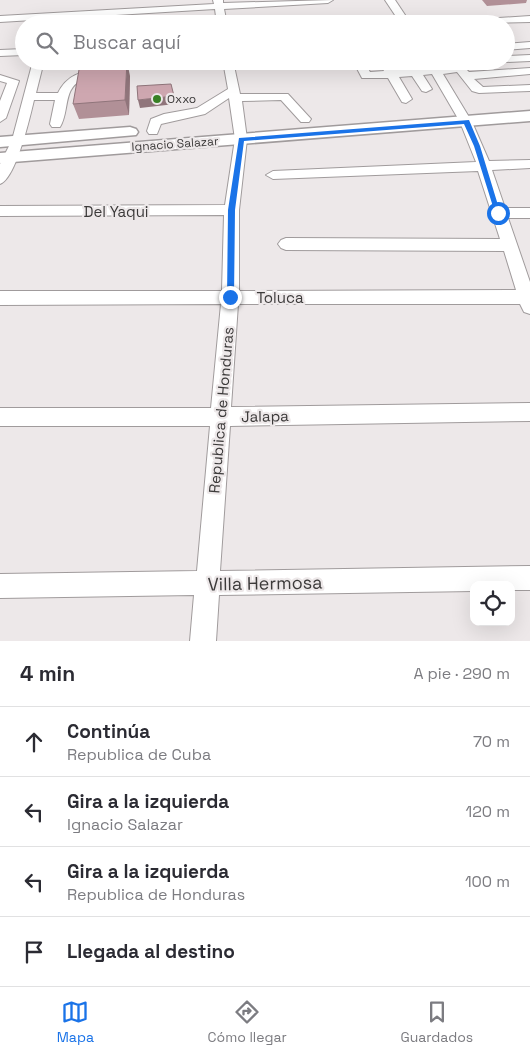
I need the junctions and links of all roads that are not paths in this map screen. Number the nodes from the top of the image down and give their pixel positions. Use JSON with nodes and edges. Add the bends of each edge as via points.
{"nodes":[{"id":1,"x":328,"y":0,"type":"edge"},
{"id":2,"x":390,"y":0,"type":"edge"},
{"id":3,"x":218,"y":3,"type":"edge"},
{"id":4,"x":65,"y":15,"type":"edge"},
{"id":5,"x":400,"y":15,"type":"edge"},
{"id":6,"x":15,"y":18,"type":"edge"},
{"id":7,"x":0,"y":19,"type":"edge"},
{"id":8,"x":530,"y":19,"type":"edge"},
{"id":9,"x":515,"y":20,"type":"edge"},
{"id":10,"x":530,"y":45,"type":"edge"},
{"id":11,"x":515,"y":46,"type":"edge"},
{"id":12,"x":15,"y":52,"type":"edge"},
{"id":13,"x":0,"y":53,"type":"edge"},
{"id":14,"x":530,"y":58,"type":"edge"},
{"id":15,"x":515,"y":59,"type":"edge"},
{"id":16,"x":36,"y":70,"type":"edge"},
{"id":17,"x":230,"y":70,"type":"edge"},
{"id":18,"x":363,"y":70,"type":"edge"},
{"id":19,"x":390,"y":70,"type":"edge"},
{"id":20,"x":421,"y":70,"type":"edge"},
{"id":21,"x":435,"y":70,"type":"edge"},
{"id":22,"x":461,"y":70,"type":"edge"},
{"id":23,"x":512,"y":70,"type":"edge"},
{"id":24,"x":530,"y":71,"type":"edge"},
{"id":25,"x":112,"y":72,"type":"edge"},
{"id":26,"x":416,"y":72,"type":"junction"},
{"id":27,"x":392,"y":74,"type":"junction"},
{"id":28,"x":0,"y":78,"type":"edge"},
{"id":29,"x":530,"y":88,"type":"edge"},
{"id":30,"x":426,"y":89,"type":"dead end"},
{"id":31,"x":4,"y":92,"type":"edge"},
{"id":32,"x":235,"y":94,"type":"junction"},
{"id":33,"x":62,"y":96,"type":"junction"},
{"id":34,"x":29,"y":97,"type":"junction"},
{"id":35,"x":406,"y":99,"type":"dead end"},
{"id":36,"x":530,"y":101,"type":"edge"},
{"id":37,"x":458,"y":107,"type":"junction"},
{"id":38,"x":1,"y":112,"type":"edge"},
{"id":39,"x":530,"y":116,"type":"edge"},
{"id":40,"x":305,"y":119,"type":"junction"},
{"id":41,"x":466,"y":122,"type":"junction"},
{"id":42,"x":56,"y":124,"type":"dead end"},
{"id":43,"x":153,"y":131,"type":"junction"},
{"id":44,"x":241,"y":132,"type":"junction"},
{"id":45,"x":18,"y":140,"type":"junction"},
{"id":46,"x":0,"y":142,"type":"edge"},
{"id":47,"x":6,"y":157,"type":"edge"},
{"id":48,"x":530,"y":164,"type":"edge"},
{"id":49,"x":484,"y":165,"type":"junction"},
{"id":50,"x":273,"y":175,"type":"dead end"},
{"id":51,"x":0,"y":179,"type":"edge"},
{"id":52,"x":232,"y":210,"type":"junction"},
{"id":53,"x":0,"y":211,"type":"edge"},
{"id":54,"x":498,"y":213,"type":"junction"},
{"id":55,"x":530,"y":213,"type":"edge"},
{"id":56,"x":286,"y":244,"type":"dead end"},
{"id":57,"x":509,"y":244,"type":"junction"},
{"id":58,"x":230,"y":297,"type":"junction"},
{"id":59,"x":0,"y":298,"type":"edge"},
{"id":60,"x":529,"y":300,"type":"edge"},
{"id":61,"x":530,"y":412,"type":"edge"},
{"id":62,"x":0,"y":417,"type":"edge"},
{"id":63,"x":220,"y":417,"type":"junction"},
{"id":64,"x":530,"y":578,"type":"edge"},
{"id":65,"x":207,"y":584,"type":"junction"},
{"id":66,"x":0,"y":586,"type":"edge"},
{"id":67,"x":203,"y":641,"type":"edge"}],
"edges":[{"from":1,"to":3,"type":"street"},
{"from":2,"to":5,"type":"street"},
{"from":3,"to":4,"type":"street"},
{"from":6,"to":7,"type":"street"},
{"from":8,"to":9,"type":"street"},
{"from":10,"to":11,"type":"street"},
{"from":12,"to":13,"type":"street"},
{"from":14,"to":15,"type":"street"},
{"from":16,"to":34,"type":"street"},
{"from":17,"to":32,"type":"street","name":"Republica de Honduras"},
{"from":18,"to":27,"type":"street","via":[[366,76]]},
{"from":19,"to":27,"type":"street"},
{"from":20,"to":26,"type":"street"},
{"from":21,"to":37,"type":"street"},
{"from":22,"to":29,"type":"street","via":[[476,89],[483,91]]},
{"from":23,"to":24,"type":"street"},
{"from":25,"to":33,"type":"street","via":[[80,75],[67,84]]},
{"from":26,"to":27,"type":"street"},
{"from":26,"to":30,"type":"street"},
{"from":27,"to":35,"type":"street"},
{"from":28,"to":31,"type":"street","via":[[13,81]]},
{"from":31,"to":38,"type":"street"},
{"from":32,"to":40,"type":"street","via":[[284,96]]},
{"from":32,"to":43,"type":"street","via":[[201,111],[155,122]]},
{"from":32,"to":44,"type":"street","name":"Republica de Honduras"},
{"from":33,"to":34,"type":"street"},
{"from":33,"to":42,"type":"street"},
{"from":34,"to":45,"type":"street"},
{"from":36,"to":37,"type":"main road","name":"Ignacio Salazar"},
{"from":37,"to":40,"type":"main road","name":"Ignacio Salazar"},
{"from":37,"to":41,"type":"street"},
{"from":39,"to":41,"type":"main road","name":"Ignacio Salazar"},
{"from":40,"to":44,"type":"main road","name":"Ignacio Salazar"},
{"from":41,"to":44,"type":"main road","name":"Ignacio Salazar"},
{"from":41,"to":49,"type":"street"},
{"from":43,"to":44,"type":"main road","name":"Ignacio Salazar"},
{"from":43,"to":45,"type":"main road","name":"Ignacio Salazar"},
{"from":44,"to":47,"type":"main road","name":"Ignacio Salazar"},
{"from":44,"to":52,"type":"street","name":"Republica de Honduras"},
{"from":45,"to":46,"type":"main road","name":"Ignacio Salazar"},
{"from":45,"to":47,"type":"street"},
{"from":47,"to":51,"type":"street"},
{"from":48,"to":49,"type":"street"},
{"from":49,"to":50,"type":"street"},
{"from":49,"to":54,"type":"street"},
{"from":52,"to":53,"type":"street","name":"Del Yaqui"},
{"from":52,"to":58,"type":"street","name":"Republica de Honduras"},
{"from":54,"to":55,"type":"street"},
{"from":54,"to":57,"type":"street"},
{"from":56,"to":57,"type":"street"},
{"from":57,"to":60,"type":"street"},
{"from":58,"to":59,"type":"street","name":"Toluca"},
{"from":58,"to":60,"type":"street","name":"Toluca"},
{"from":58,"to":63,"type":"street","name":"Republica de Honduras"},
{"from":61,"to":63,"type":"street","name":"Jalapa"},
{"from":62,"to":63,"type":"street","name":"Jalapa"},
{"from":63,"to":65,"type":"street","name":"Republica de Honduras"},
{"from":64,"to":65,"type":"street","name":"Villa Hermosa"},
{"from":65,"to":66,"type":"street","name":"Villa Hermosa"},
{"from":65,"to":67,"type":"street","name":"Republica de Honduras"}]}
